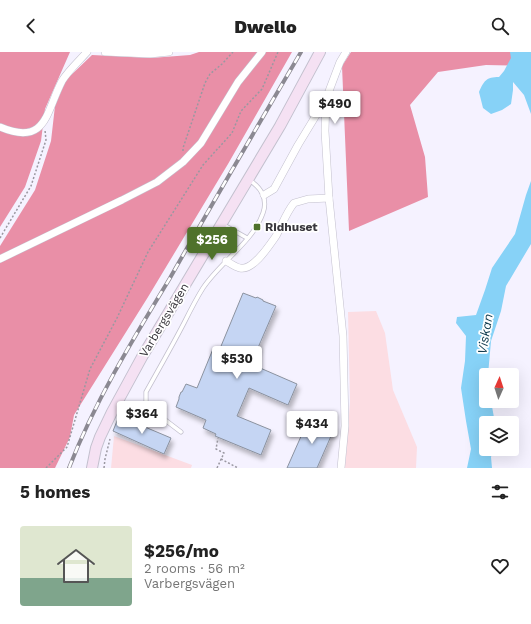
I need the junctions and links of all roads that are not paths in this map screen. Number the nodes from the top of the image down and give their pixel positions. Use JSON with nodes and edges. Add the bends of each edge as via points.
{"nodes":[{"id":1,"x":86,"y":52,"type":"edge"},
{"id":2,"x":105,"y":52,"type":"edge"},
{"id":3,"x":169,"y":52,"type":"edge"},
{"id":4,"x":262,"y":52,"type":"edge"},
{"id":5,"x":320,"y":52,"type":"edge"},
{"id":6,"x":346,"y":52,"type":"edge"},
{"id":7,"x":326,"y":99,"type":"junction"},
{"id":8,"x":0,"y":127,"type":"edge"},
{"id":9,"x":248,"y":179,"type":"junction"},
{"id":10,"x":264,"y":195,"type":"junction"},
{"id":11,"x":330,"y":198,"type":"junction"},
{"id":12,"x":221,"y":224,"type":"junction"},
{"id":13,"x":247,"y":238,"type":"junction"},
{"id":14,"x":0,"y":259,"type":"edge"},
{"id":15,"x":226,"y":262,"type":"junction"},
{"id":16,"x":181,"y":432,"type":"dead end"},
{"id":17,"x":91,"y":466,"type":"edge"},
{"id":18,"x":341,"y":468,"type":"edge"}],
"edges":[{"from":1,"to":8,"type":"street","via":[[63,79],[48,116],[39,127],[22,133]]},
{"from":2,"to":3,"type":"street"},
{"from":4,"to":14,"type":"street","via":[[238,82],[201,143],[183,162],[157,182]]},
{"from":5,"to":9,"type":"main road","name":"Varbergsvägen"},
{"from":6,"to":7,"type":"street"},
{"from":7,"to":10,"type":"street","via":[[274,189]]},
{"from":7,"to":11,"type":"street","via":[[325,132]]},
{"from":9,"to":10,"type":"lane","via":[[256,184]]},
{"from":9,"to":12,"type":"main road","name":"Varbergsvägen"},
{"from":10,"to":13,"type":"lane","via":[[264,211],[257,227]]},
{"from":11,"to":15,"type":"street","via":[[308,199],[294,203],[276,235],[250,266],[240,268]]},
{"from":11,"to":18,"type":"street","via":[[343,336],[345,426]]},
{"from":12,"to":13,"type":"lane"},
{"from":12,"to":17,"type":"main road","name":"Varbergsvägen","via":[[152,339],[112,412]]},
{"from":13,"to":15,"type":"lane"},
{"from":15,"to":16,"type":"lane","via":[[217,269],[203,288],[146,392],[146,402],[152,410]]}]}
